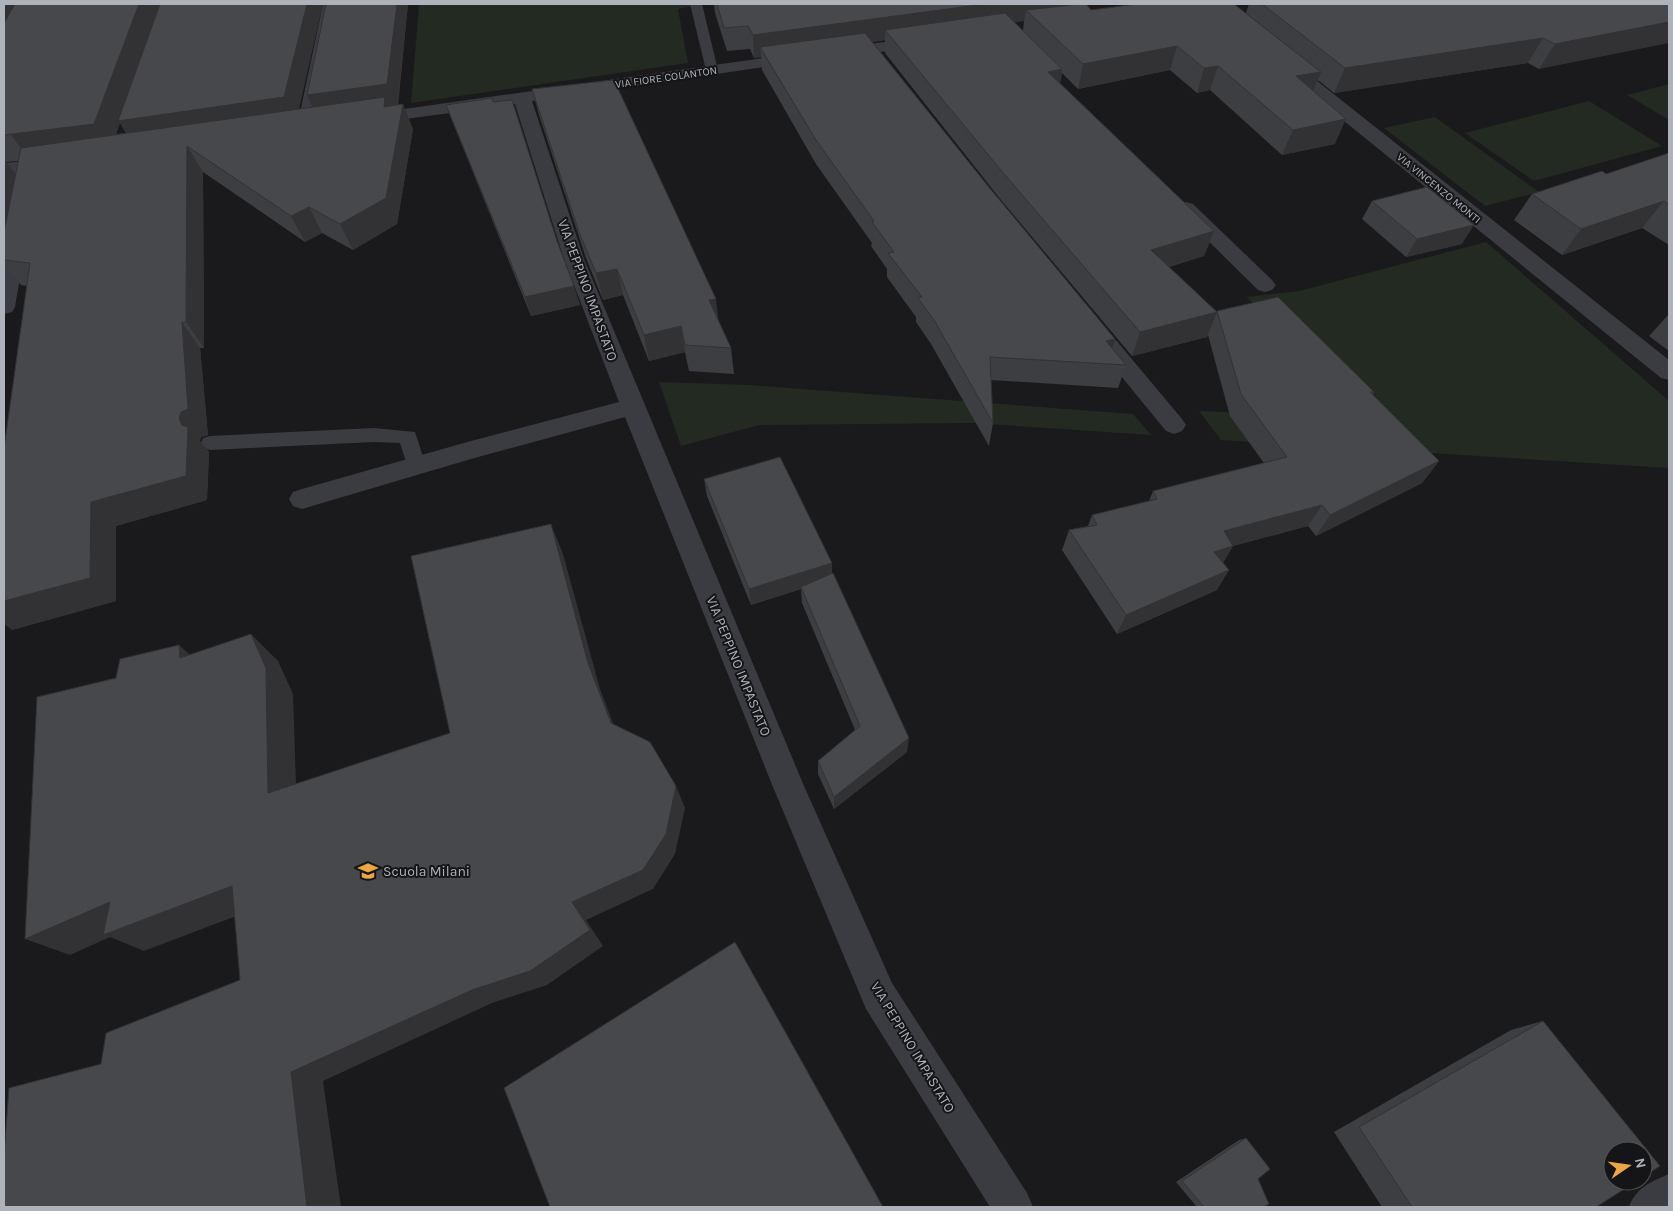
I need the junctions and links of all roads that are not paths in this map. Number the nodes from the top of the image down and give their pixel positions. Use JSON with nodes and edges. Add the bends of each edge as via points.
{"nodes":[{"id":1,"x":331,"y":4,"type":"edge"},
{"id":2,"x":696,"y":4,"type":"edge"},
{"id":3,"x":938,"y":39,"type":"edge"},
{"id":4,"x":1269,"y":51,"type":"edge"},
{"id":5,"x":712,"y":70,"type":"junction"},
{"id":6,"x":522,"y":98,"type":"junction"},
{"id":7,"x":354,"y":121,"type":"edge"},
{"id":8,"x":325,"y":125,"type":"edge"},
{"id":9,"x":306,"y":127,"type":"junction"},
{"id":10,"x":286,"y":130,"type":"edge"},
{"id":11,"x":66,"y":163,"type":"edge"},
{"id":12,"x":4,"y":170,"type":"edge"},
{"id":13,"x":1174,"y":197,"type":"edge"},
{"id":14,"x":21,"y":215,"type":"edge"},
{"id":15,"x":1264,"y":285,"type":"dead end"},
{"id":16,"x":4,"y":307,"type":"edge"},
{"id":17,"x":1093,"y":327,"type":"edge"},
{"id":18,"x":1669,"y":372,"type":"edge"},
{"id":19,"x":633,"y":407,"type":"junction"},
{"id":20,"x":1174,"y":425,"type":"dead end"},
{"id":21,"x":210,"y":443,"type":"dead end"},
{"id":22,"x":416,"y":466,"type":"junction"},
{"id":23,"x":302,"y":499,"type":"dead end"},
{"id":24,"x":1669,"y":1194,"type":"edge"},
{"id":25,"x":1013,"y":1207,"type":"edge"},
{"id":26,"x":1649,"y":1207,"type":"edge"}],
"edges":[{"from":1,"to":9,"type":"street"},
{"from":2,"to":5,"type":"lane"},
{"from":3,"to":5,"type":"street","name":"VIA FIORE COLANTON","via":[[876,57],[816,56]]},
{"from":4,"to":18,"type":"street","name":"VIA VINCENZO MONTI"},
{"from":5,"to":6,"type":"street","name":"VIA FIORE COLANTON"},
{"from":6,"to":7,"type":"street","name":"VIA FIORE COLANTON"},
{"from":6,"to":19,"type":"street","name":"VIA PEPPINO IMPASTATO","via":[[574,259]]},
{"from":8,"to":9,"type":"street"},
{"from":9,"to":10,"type":"street"},
{"from":11,"to":12,"type":"street","via":[[28,178]]},
{"from":13,"to":15,"type":"street"},
{"from":14,"to":16,"type":"street"},
{"from":17,"to":20,"type":"street"},
{"from":19,"to":22,"type":"street"},
{"from":19,"to":25,"type":"street","name":"VIA PEPPINO IMPASTATO","via":[[789,787],[879,996]]},
{"from":21,"to":22,"type":"lane","via":[[374,435],[408,437]]},
{"from":22,"to":23,"type":"street"},
{"from":24,"to":26,"type":"street"}]}
